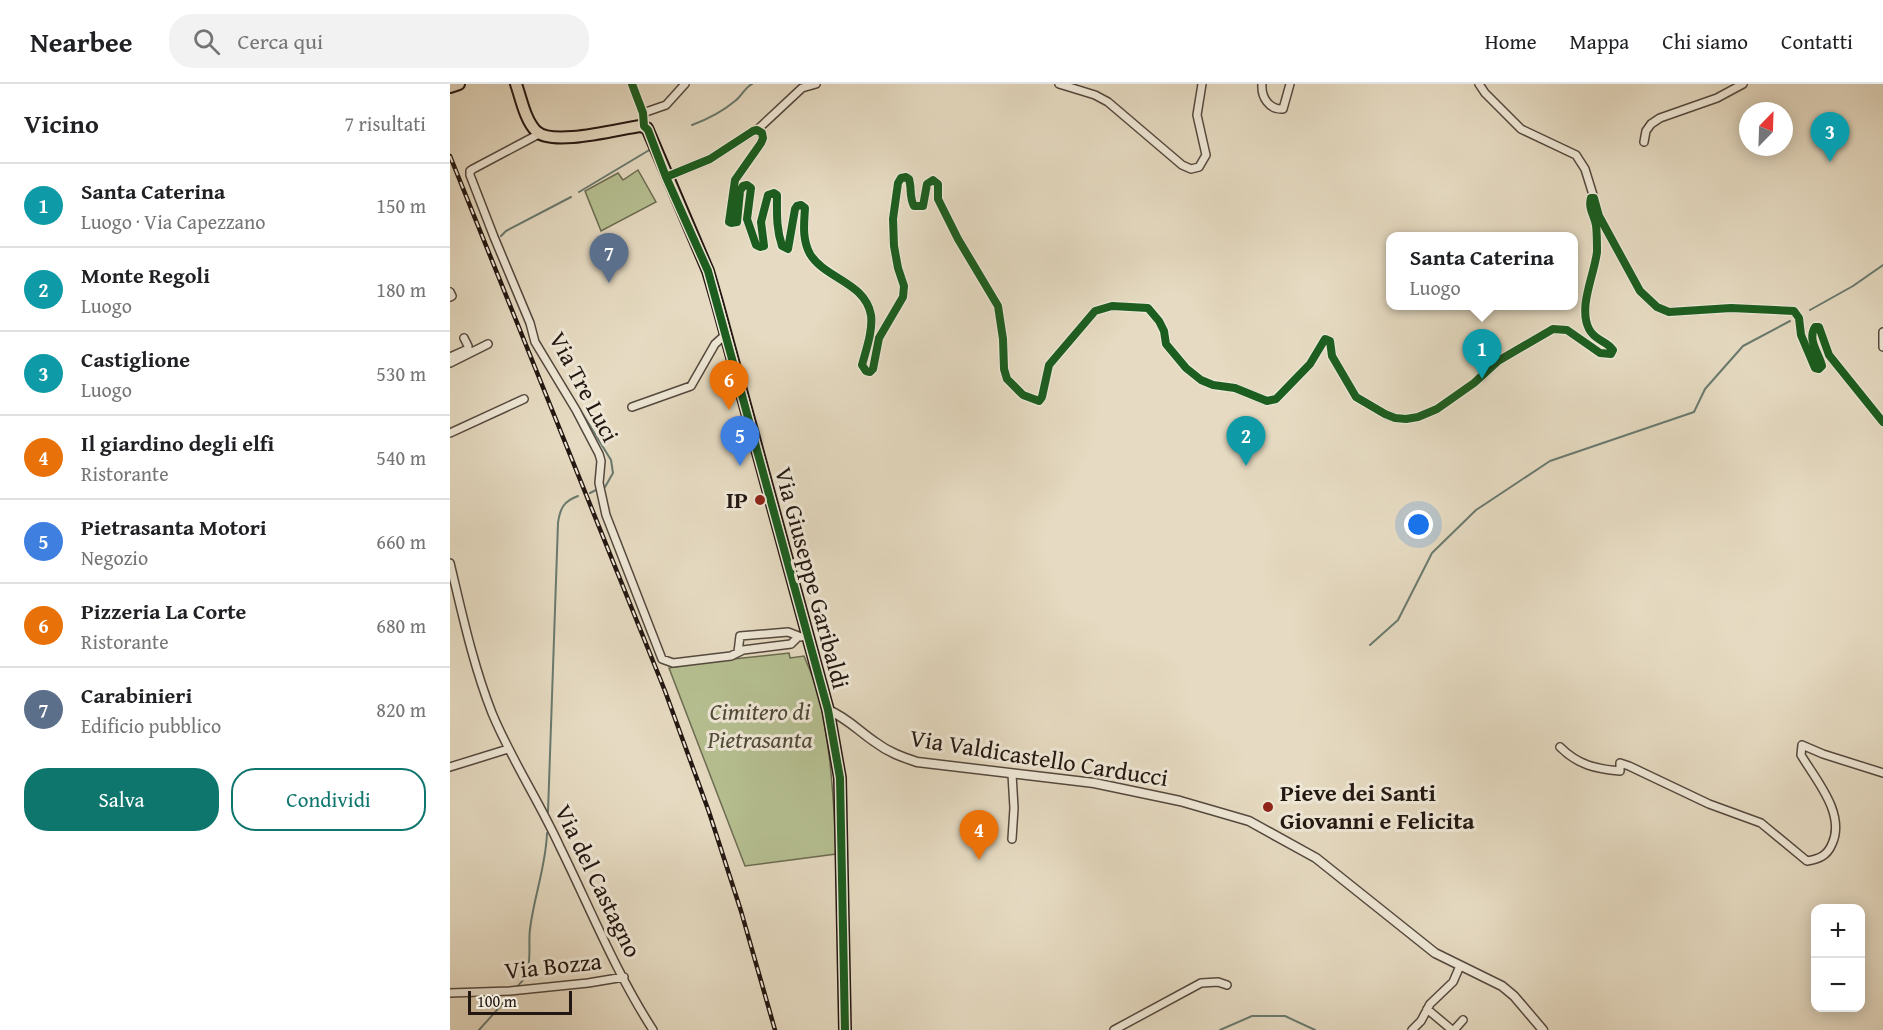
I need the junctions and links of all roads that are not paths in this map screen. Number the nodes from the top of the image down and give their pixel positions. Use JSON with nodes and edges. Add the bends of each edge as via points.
{"nodes":[{"id":1,"x":459,"y":84,"type":"edge"},
{"id":2,"x":516,"y":84,"type":"edge"},
{"id":3,"x":632,"y":84,"type":"edge"},
{"id":4,"x":685,"y":84,"type":"edge"},
{"id":5,"x":816,"y":84,"type":"edge"},
{"id":6,"x":1059,"y":84,"type":"edge"},
{"id":7,"x":1202,"y":84,"type":"edge"},
{"id":8,"x":1262,"y":84,"type":"edge"},
{"id":9,"x":1290,"y":84,"type":"edge"},
{"id":10,"x":1479,"y":84,"type":"edge"},
{"id":11,"x":1743,"y":84,"type":"edge"},
{"id":12,"x":450,"y":87,"type":"edge"},
{"id":13,"x":643,"y":113,"type":"junction"},
{"id":14,"x":644,"y":126,"type":"junction"},
{"id":15,"x":758,"y":130,"type":"junction"},
{"id":16,"x":540,"y":134,"type":"junction"},
{"id":17,"x":1644,"y":142,"type":"dead end"},
{"id":18,"x":666,"y":177,"type":"junction"},
{"id":19,"x":1594,"y":198,"type":"junction"},
{"id":20,"x":450,"y":292,"type":"edge"},
{"id":21,"x":450,"y":297,"type":"edge"},
{"id":22,"x":1883,"y":332,"type":"edge"},
{"id":23,"x":725,"y":336,"type":"junction"},
{"id":24,"x":464,"y":338,"type":"dead end"},
{"id":25,"x":488,"y":344,"type":"dead end"},
{"id":26,"x":1883,"y":347,"type":"edge"},
{"id":27,"x":450,"y":357,"type":"edge"},
{"id":28,"x":450,"y":363,"type":"edge"},
{"id":29,"x":524,"y":399,"type":"dead end"},
{"id":30,"x":632,"y":406,"type":"dead end"},
{"id":31,"x":1883,"y":422,"type":"edge"},
{"id":32,"x":450,"y":433,"type":"edge"},
{"id":33,"x":450,"y":563,"type":"edge"},
{"id":34,"x":804,"y":638,"type":"junction"},
{"id":35,"x":738,"y":652,"type":"junction"},
{"id":36,"x":828,"y":710,"type":"junction"},
{"id":37,"x":1560,"y":747,"type":"dead end"},
{"id":38,"x":508,"y":749,"type":"junction"},
{"id":39,"x":450,"y":767,"type":"edge"},
{"id":40,"x":1883,"y":773,"type":"edge"},
{"id":41,"x":1012,"y":774,"type":"junction"},
{"id":42,"x":1012,"y":838,"type":"dead end"},
{"id":43,"x":1460,"y":966,"type":"junction"},
{"id":44,"x":624,"y":977,"type":"junction"},
{"id":45,"x":1227,"y":985,"type":"dead end"},
{"id":46,"x":450,"y":993,"type":"edge"},
{"id":47,"x":1427,"y":1009,"type":"junction"},
{"id":48,"x":1463,"y":1020,"type":"dead end"},
{"id":49,"x":653,"y":1030,"type":"edge"},
{"id":50,"x":845,"y":1030,"type":"edge"},
{"id":51,"x":1114,"y":1030,"type":"edge"},
{"id":52,"x":1412,"y":1030,"type":"edge"},
{"id":53,"x":1453,"y":1030,"type":"edge"},
{"id":54,"x":1543,"y":1030,"type":"edge"}],
"edges":[{"from":1,"to":12,"type":"main road"},
{"from":2,"to":16,"type":"main road","via":[[531,125]]},
{"from":3,"to":13,"type":"street","name":"Via Giuseppe Garibaldi"},
{"from":4,"to":13,"type":"street","via":[[666,105]]},
{"from":5,"to":15,"type":"street","via":[[802,88]]},
{"from":6,"to":7,"type":"street","via":[[1095,94],[1108,102],[1191,169],[1199,167],[1206,155],[1197,115]]},
{"from":8,"to":9,"type":"street","via":[[1271,107],[1283,109]]},
{"from":10,"to":19,"type":"street","via":[[1521,129],[1576,154]]},
{"from":11,"to":17,"type":"street","via":[[1717,98],[1660,118],[1646,131]]},
{"from":13,"to":14,"type":"street","name":"Via Giuseppe Garibaldi"},
{"from":14,"to":16,"type":"main road","via":[[560,139]]},
{"from":14,"to":18,"type":"main road","name":"Via Giuseppe Garibaldi"},
{"from":15,"to":18,"type":"street","via":[[710,159]]},
{"from":15,"to":19,"type":"street","via":[[763,138],[735,180],[729,222],[737,222],[740,191],[747,185],[751,188],[747,219],[756,245],[764,246],[761,222],[768,195],[774,193],[780,242],[788,249],[795,209],[801,205],[805,208],[803,229],[811,255],[861,294],[869,309],[870,334],[862,365],[866,371],[873,369],[879,338],[903,297],[894,246],[898,183],[901,178],[909,179],[911,200],[918,207],[922,206],[927,184],[933,180],[938,184],[938,199],[958,239],[998,306],[1007,379],[1023,395],[1039,401],[1049,365],[1095,311],[1112,306],[1148,308],[1159,321],[1166,344],[1201,380],[1267,401],[1276,399],[1310,364],[1322,341],[1330,341],[1338,369],[1356,397],[1395,418],[1418,417],[1437,408],[1498,361],[1553,328],[1567,330],[1600,353],[1611,354],[1611,346],[1595,338],[1587,323],[1587,298],[1597,250],[1590,201]]},
{"from":16,"to":35,"type":"street","name":"Via Tre Luci","via":[[470,171],[470,175],[535,342],[599,454],[599,483],[606,515],[662,658],[673,663]]},
{"from":18,"to":23,"type":"main road","name":"Via Giuseppe Garibaldi","via":[[708,271]]},
{"from":19,"to":31,"type":"street","via":[[1599,216],[1640,291],[1652,304],[1669,312],[1731,308],[1794,310],[1815,368],[1822,366],[1812,339],[1815,327],[1819,327],[1829,355]]},
{"from":20,"to":21,"type":"street"},
{"from":22,"to":26,"type":"street"},
{"from":23,"to":30,"type":"street","via":[[715,344],[691,386]]},
{"from":23,"to":34,"type":"main road","name":"Via Giuseppe Garibaldi"},
{"from":24,"to":27,"type":"street","via":[[468,349]]},
{"from":25,"to":28,"type":"street"},
{"from":29,"to":32,"type":"street"},
{"from":33,"to":38,"type":"street","name":"Via del Castagno","via":[[484,691]]},
{"from":34,"to":35,"type":"street","name":"Via Tre Luci","via":[[791,644]]},
{"from":34,"to":35,"type":"street","via":[[788,632],[740,636]]},
{"from":34,"to":36,"type":"main road","name":"Via Giuseppe Garibaldi"},
{"from":36,"to":41,"type":"street","name":"Via Valdicastello Carducci","via":[[877,744],[904,757],[933,765]]},
{"from":36,"to":50,"type":"main road","name":"Via Giuseppe Garibaldi","via":[[840,778]]},
{"from":37,"to":40,"type":"street","via":[[1573,760],[1620,771],[1620,763],[1709,804],[1761,822],[1807,861],[1819,859],[1829,851],[1837,825],[1833,809],[1801,755],[1802,745]]},
{"from":38,"to":39,"type":"street"},
{"from":38,"to":44,"type":"street","name":"Via del Castagno"},
{"from":41,"to":42,"type":"street"},
{"from":41,"to":43,"type":"street","name":"Via Valdicastello Carducci","via":[[1094,783],[1249,821],[1316,858],[1435,953]]},
{"from":43,"to":47,"type":"street","via":[[1453,982]]},
{"from":43,"to":54,"type":"street","name":"Via Valdicastello Carducci","via":[[1502,986]]},
{"from":44,"to":46,"type":"street","name":"Via Bozza","via":[[510,991]]},
{"from":44,"to":49,"type":"street","name":"Via del Castagno"},
{"from":45,"to":51,"type":"street","via":[[1201,984]]},
{"from":47,"to":52,"type":"street"},
{"from":47,"to":53,"type":"street"},
{"from":48,"to":53,"type":"street"}]}
